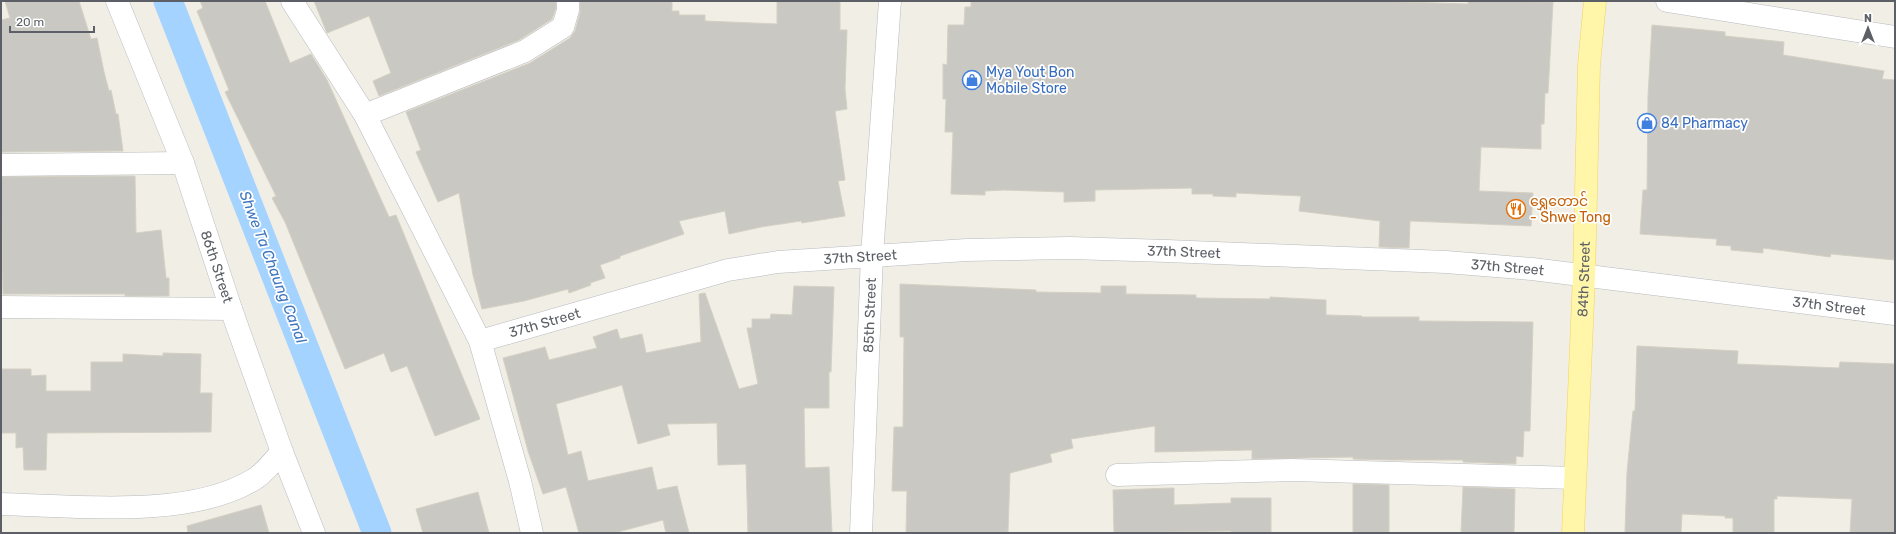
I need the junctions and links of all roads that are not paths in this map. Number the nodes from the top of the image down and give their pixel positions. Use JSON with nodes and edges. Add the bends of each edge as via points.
{"nodes":[{"id":1,"x":117,"y":1,"type":"edge"},
{"id":2,"x":294,"y":1,"type":"edge"},
{"id":3,"x":568,"y":1,"type":"edge"},
{"id":4,"x":890,"y":1,"type":"edge"},
{"id":5,"x":1594,"y":1,"type":"edge"},
{"id":6,"x":1667,"y":1,"type":"edge"},
{"id":7,"x":1895,"y":37,"type":"edge"},
{"id":8,"x":365,"y":115,"type":"junction"},
{"id":9,"x":183,"y":163,"type":"junction"},
{"id":10,"x":1,"y":165,"type":"edge"},
{"id":11,"x":872,"y":255,"type":"junction"},
{"id":12,"x":1584,"y":277,"type":"junction"},
{"id":13,"x":1,"y":307,"type":"edge"},
{"id":14,"x":230,"y":310,"type":"junction"},
{"id":15,"x":1895,"y":314,"type":"edge"},
{"id":16,"x":480,"y":341,"type":"junction"},
{"id":17,"x":282,"y":452,"type":"junction"},
{"id":18,"x":1117,"y":475,"type":"dead end"},
{"id":19,"x":1574,"y":478,"type":"junction"},
{"id":20,"x":1,"y":504,"type":"edge"},
{"id":21,"x":314,"y":533,"type":"edge"},
{"id":22,"x":532,"y":533,"type":"edge"},
{"id":23,"x":861,"y":533,"type":"edge"},
{"id":24,"x":1573,"y":533,"type":"edge"}],
"edges":[{"from":1,"to":9,"type":"street","name":"86th Street"},
{"from":2,"to":8,"type":"street"},
{"from":3,"to":8,"type":"street","via":[[563,27],[525,51]]},
{"from":4,"to":11,"type":"street","name":"85th Street"},
{"from":5,"to":12,"type":"main road","name":"84th Street","via":[[1588,80]]},
{"from":6,"to":7,"type":"street"},
{"from":8,"to":16,"type":"street"},
{"from":9,"to":10,"type":"street"},
{"from":9,"to":14,"type":"street","name":"86th Street"},
{"from":11,"to":12,"type":"street","name":"37th Street","via":[[1070,248],[1446,262],[1532,269]]},
{"from":11,"to":16,"type":"street","name":"37th Street","via":[[778,262],[728,270]]},
{"from":11,"to":23,"type":"street","name":"85th Street"},
{"from":12,"to":15,"type":"street","name":"37th Street"},
{"from":12,"to":19,"type":"main road","name":"84th Street"},
{"from":13,"to":14,"type":"street"},
{"from":14,"to":17,"type":"street","name":"86th Street"},
{"from":16,"to":22,"type":"street","via":[[520,481]]},
{"from":17,"to":20,"type":"street","via":[[255,480],[212,498],[126,507]]},
{"from":17,"to":21,"type":"street","name":"86th Street"},
{"from":18,"to":19,"type":"street","via":[[1292,470]]},
{"from":19,"to":24,"type":"main road","name":"84th Street"}]}
